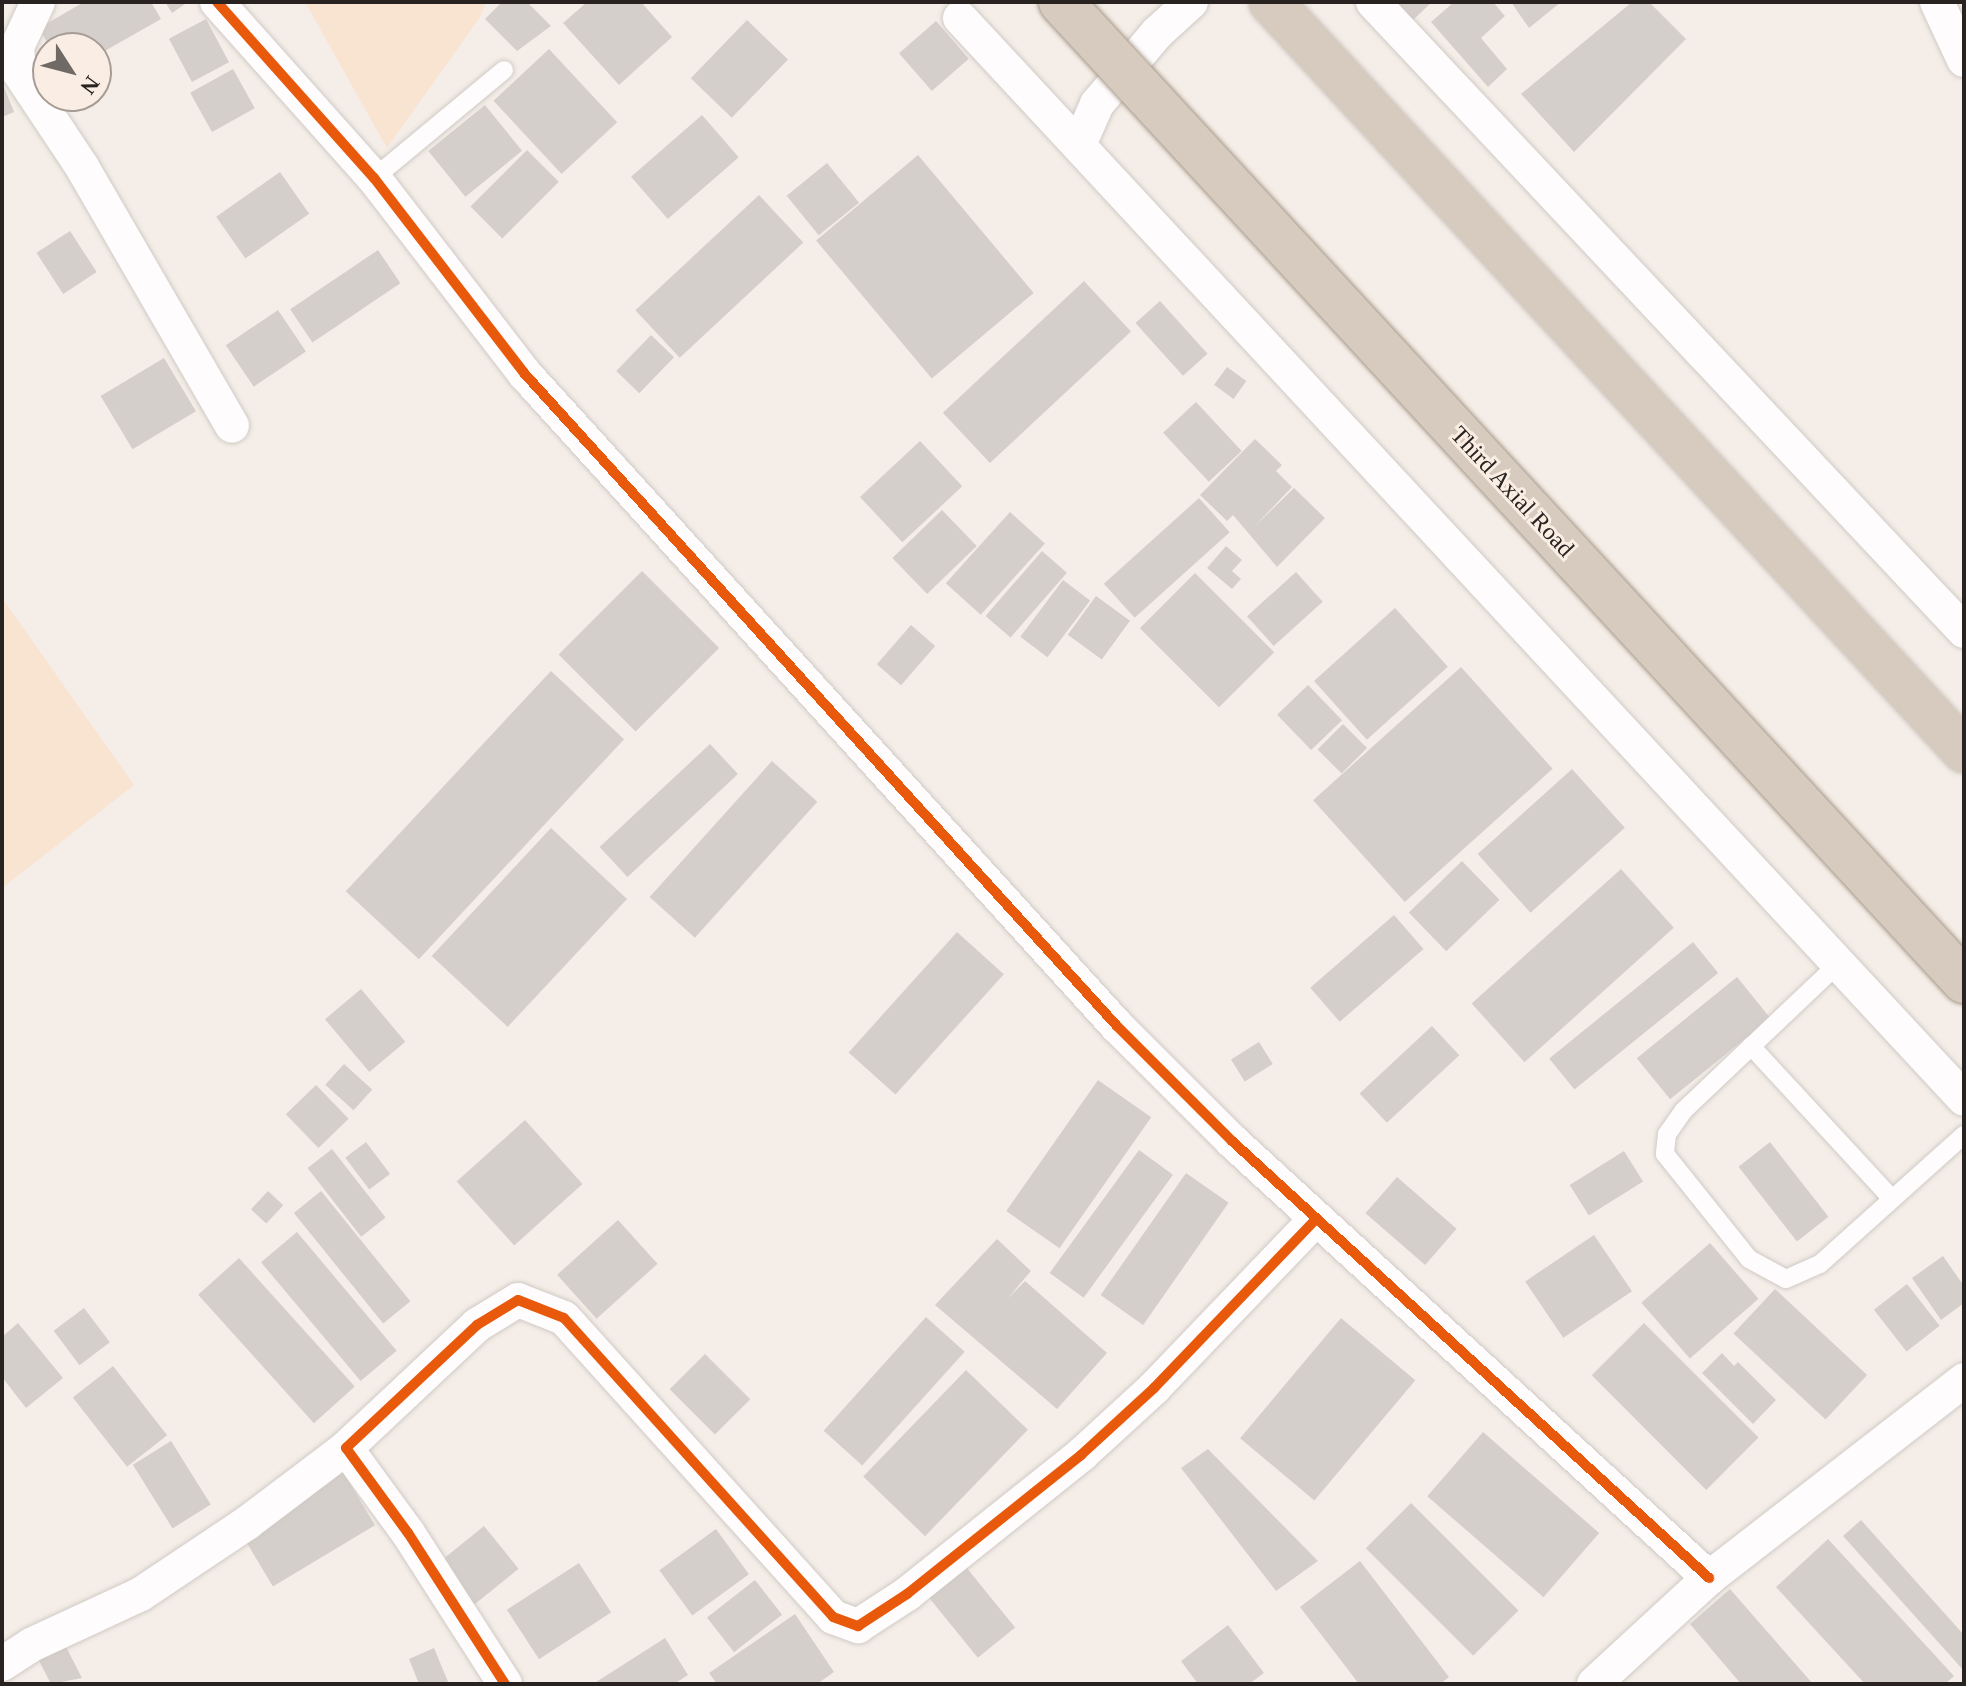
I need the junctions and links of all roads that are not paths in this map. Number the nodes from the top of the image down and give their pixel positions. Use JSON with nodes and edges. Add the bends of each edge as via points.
{"nodes":[{"id":1,"x":38,"y":2,"type":"edge"},
{"id":2,"x":217,"y":2,"type":"edge"},
{"id":3,"x":1061,"y":2,"type":"edge"},
{"id":4,"x":1191,"y":2,"type":"edge"},
{"id":5,"x":1271,"y":2,"type":"edge"},
{"id":6,"x":1373,"y":2,"type":"edge"},
{"id":7,"x":1937,"y":2,"type":"edge"},
{"id":8,"x":960,"y":18,"type":"dead end"},
{"id":9,"x":1964,"y":60,"type":"edge"},
{"id":10,"x":504,"y":70,"type":"dead end"},
{"id":11,"x":1079,"y":145,"type":"junction"},
{"id":12,"x":374,"y":178,"type":"junction"},
{"id":13,"x":232,"y":426,"type":"dead end"},
{"id":14,"x":1964,"y":631,"type":"edge"},
{"id":15,"x":1964,"y":751,"type":"edge"},
{"id":16,"x":1838,"y":964,"type":"junction"},
{"id":17,"x":1964,"y":981,"type":"edge"},
{"id":18,"x":1751,"y":1046,"type":"junction"},
{"id":19,"x":1964,"y":1099,"type":"edge"},
{"id":20,"x":1964,"y":1135,"type":"edge"},
{"id":21,"x":1892,"y":1199,"type":"junction"},
{"id":22,"x":1316,"y":1219,"type":"junction"},
{"id":23,"x":1964,"y":1380,"type":"edge"},
{"id":24,"x":346,"y":1448,"type":"junction"},
{"id":25,"x":1709,"y":1578,"type":"junction"},
{"id":26,"x":2,"y":1664,"type":"edge"},
{"id":27,"x":505,"y":1684,"type":"edge"},
{"id":28,"x":1594,"y":1684,"type":"edge"}],
"edges":[{"from":1,"to":13,"type":"street","via":[[17,47],[19,72],[82,167]]},
{"from":2,"to":12,"type":"street"},
{"from":3,"to":17,"type":"highway","name":"Third Axial Road","bridge":true},
{"from":4,"to":11,"type":"street","via":[[1097,104]]},
{"from":5,"to":15,"type":"highway"},
{"from":6,"to":14,"type":"street"},
{"from":7,"to":9,"type":"street"},
{"from":8,"to":11,"type":"street"},
{"from":10,"to":12,"type":"lane"},
{"from":11,"to":16,"type":"street"},
{"from":12,"to":22,"type":"street","via":[[524,373],[1117,1026]]},
{"from":16,"to":18,"type":"lane"},
{"from":16,"to":19,"type":"street"},
{"from":18,"to":21,"type":"lane"},
{"from":18,"to":21,"type":"lane","via":[[1684,1110],[1667,1134],[1665,1154],[1749,1259],[1786,1279],[1820,1264]]},
{"from":20,"to":21,"type":"lane"},
{"from":22,"to":24,"type":"street","via":[[1154,1388],[1081,1455],[907,1594],[858,1626],[833,1617],[564,1318],[518,1300],[477,1325]]},
{"from":22,"to":25,"type":"street"},
{"from":23,"to":25,"type":"street"},
{"from":24,"to":26,"type":"street","via":[[141,1594]]},
{"from":24,"to":27,"type":"street"},
{"from":25,"to":28,"type":"street"}]}
